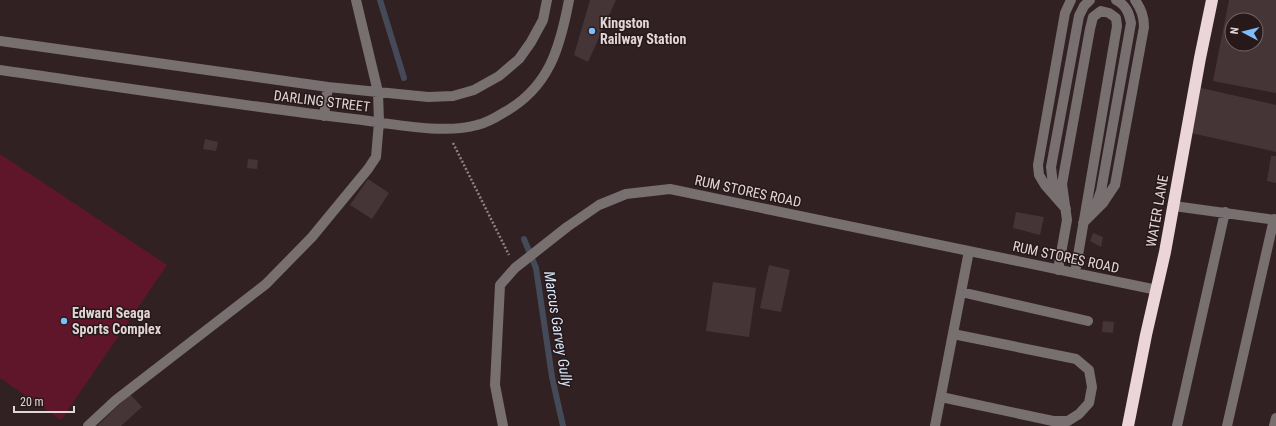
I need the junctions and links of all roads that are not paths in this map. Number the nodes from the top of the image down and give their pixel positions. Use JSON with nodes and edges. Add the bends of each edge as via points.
{"nodes":[{"id":1,"x":356,"y":0,"type":"edge"},
{"id":2,"x":547,"y":0,"type":"edge"},
{"id":3,"x":569,"y":0,"type":"edge"},
{"id":4,"x":1071,"y":0,"type":"edge"},
{"id":5,"x":1090,"y":0,"type":"edge"},
{"id":6,"x":1116,"y":0,"type":"edge"},
{"id":7,"x":1135,"y":0,"type":"edge"},
{"id":8,"x":1212,"y":0,"type":"edge"},
{"id":9,"x":4,"y":42,"type":"edge"},
{"id":10,"x":0,"y":70,"type":"edge"},
{"id":11,"x":328,"y":87,"type":"junction"},
{"id":12,"x":378,"y":92,"type":"junction"},
{"id":13,"x":324,"y":116,"type":"junction"},
{"id":14,"x":379,"y":122,"type":"junction"},
{"id":15,"x":1060,"y":202,"type":"junction"},
{"id":16,"x":1174,"y":206,"type":"junction"},
{"id":17,"x":1067,"y":210,"type":"junction"},
{"id":18,"x":1226,"y":212,"type":"junction"},
{"id":19,"x":1093,"y":213,"type":"junction"},
{"id":20,"x":1275,"y":220,"type":"edge"},
{"id":21,"x":1083,"y":223,"type":"junction"},
{"id":22,"x":969,"y":251,"type":"junction"},
{"id":23,"x":1058,"y":270,"type":"junction"},
{"id":24,"x":1075,"y":273,"type":"junction"},
{"id":25,"x":1157,"y":290,"type":"junction"},
{"id":26,"x":961,"y":292,"type":"junction"},
{"id":27,"x":1088,"y":321,"type":"dead end"},
{"id":28,"x":953,"y":334,"type":"junction"},
{"id":29,"x":941,"y":396,"type":"junction"},
{"id":30,"x":1276,"y":418,"type":"edge"},
{"id":31,"x":88,"y":426,"type":"edge"},
{"id":32,"x":503,"y":426,"type":"edge"},
{"id":33,"x":935,"y":426,"type":"edge"},
{"id":34,"x":1128,"y":426,"type":"edge"},
{"id":35,"x":1177,"y":426,"type":"edge"},
{"id":36,"x":1227,"y":426,"type":"edge"},
{"id":37,"x":1274,"y":426,"type":"edge"}],
"edges":[{"from":1,"to":12,"type":"street"},
{"from":2,"to":12,"type":"street","name":"DARLING STREET","via":[[543,20],[519,59],[499,76],[474,90],[453,96],[428,97]]},
{"from":3,"to":14,"type":"street","name":"DARLING STREET","via":[[556,52],[548,71],[528,96],[515,106],[477,125],[454,129]]},
{"from":4,"to":15,"type":"street","via":[[1065,13],[1038,165],[1039,175]]},
{"from":5,"to":15,"type":"street","via":[[1079,16],[1051,167],[1053,185]]},
{"from":6,"to":19,"type":"street","via":[[1126,7],[1131,23],[1102,191]]},
{"from":7,"to":19,"type":"street","via":[[1144,18],[1144,27],[1115,185]]},
{"from":8,"to":16,"type":"highway","name":"WATER LANE"},
{"from":9,"to":11,"type":"street","name":"DARLING STREET"},
{"from":10,"to":13,"type":"street","name":"DARLING STREET"},
{"from":11,"to":12,"type":"street","name":"DARLING STREET"},
{"from":11,"to":13,"type":"street"},
{"from":12,"to":14,"type":"street"},
{"from":13,"to":14,"type":"street","name":"DARLING STREET"},
{"from":14,"to":31,"type":"street","via":[[376,157],[312,236],[266,284],[116,400]]},
{"from":15,"to":17,"type":"street"},
{"from":16,"to":18,"type":"street"},
{"from":16,"to":25,"type":"highway","name":"WATER LANE"},
{"from":17,"to":21,"type":"street","via":[[1062,184],[1090,29],[1093,17],[1101,11],[1116,18],[1117,26]]},
{"from":17,"to":23,"type":"street"},
{"from":18,"to":20,"type":"street"},
{"from":18,"to":35,"type":"street"},
{"from":19,"to":21,"type":"street"},
{"from":20,"to":36,"type":"street"},
{"from":21,"to":24,"type":"street"},
{"from":22,"to":23,"type":"street","name":"RUM STORES ROAD"},
{"from":22,"to":26,"type":"street"},
{"from":22,"to":32,"type":"street","name":"RUM STORES ROAD","via":[[670,189],[626,194],[599,205],[567,227],[500,285],[495,385]]},
{"from":23,"to":24,"type":"street","name":"RUM STORES ROAD"},
{"from":24,"to":25,"type":"street","name":"RUM STORES ROAD"},
{"from":25,"to":34,"type":"highway","name":"WATER LANE"},
{"from":26,"to":27,"type":"street"},
{"from":26,"to":28,"type":"street"},
{"from":28,"to":29,"type":"street"},
{"from":28,"to":29,"type":"street","via":[[1076,359],[1089,370],[1092,387],[1089,403],[1068,421],[1053,421]]},
{"from":29,"to":33,"type":"street"},
{"from":30,"to":37,"type":"street"}]}
